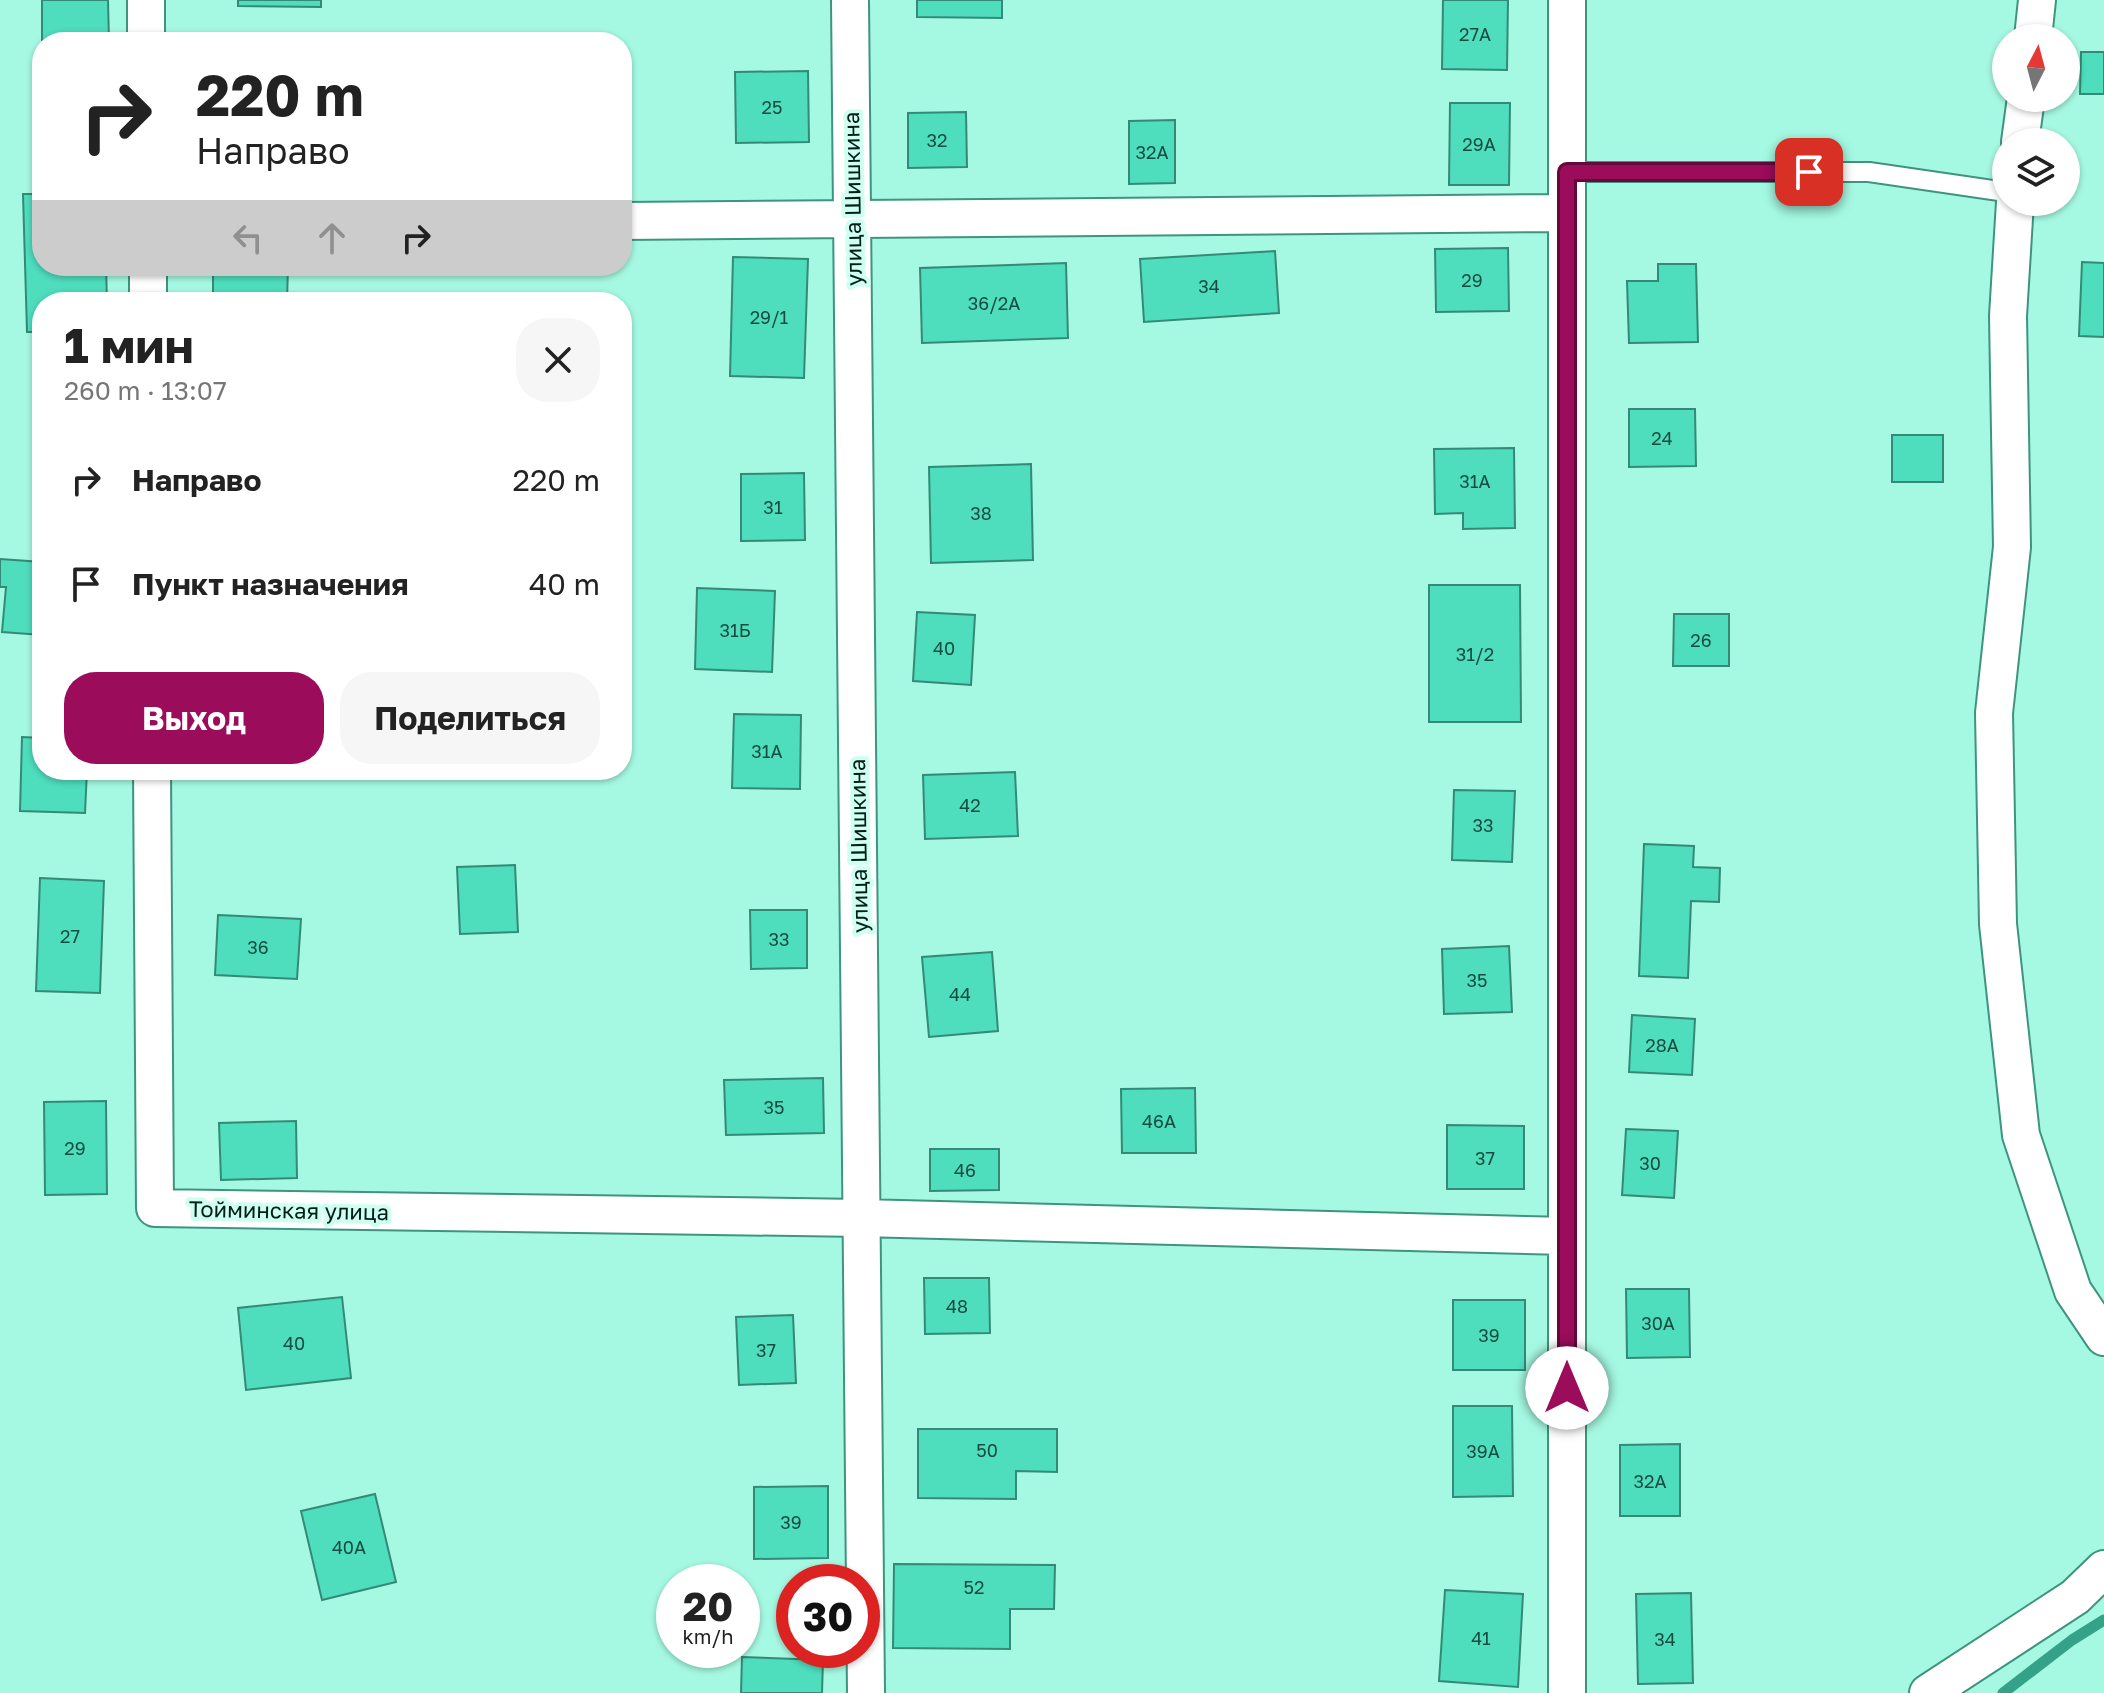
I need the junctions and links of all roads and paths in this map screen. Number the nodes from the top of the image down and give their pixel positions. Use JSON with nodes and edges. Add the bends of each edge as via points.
{"nodes":[{"id":1,"x":146,"y":0,"type":"edge"},
{"id":2,"x":850,"y":0,"type":"edge"},
{"id":3,"x":1567,"y":0,"type":"edge"},
{"id":4,"x":2037,"y":0,"type":"edge"},
{"id":5,"x":2034,"y":24,"type":"edge"},
{"id":6,"x":146,"y":32,"type":"edge"},
{"id":7,"x":1567,"y":172,"type":"junction"},
{"id":8,"x":1992,"y":190,"type":"edge"},
{"id":9,"x":1567,"y":213,"type":"junction"},
{"id":10,"x":2014,"y":216,"type":"edge"},
{"id":11,"x":852,"y":219,"type":"junction"},
{"id":12,"x":632,"y":221,"type":"edge"},
{"id":13,"x":152,"y":780,"type":"edge"},
{"id":14,"x":861,"y":1218,"type":"junction"},
{"id":15,"x":1567,"y":1236,"type":"junction"},
{"id":16,"x":2104,"y":1337,"type":"edge"},
{"id":17,"x":2104,"y":1569,"type":"edge"},
{"id":18,"x":866,"y":1693,"type":"edge"},
{"id":19,"x":1567,"y":1693,"type":"edge"},
{"id":20,"x":1928,"y":1693,"type":"edge"}],
"edges":[{"from":1,"to":6,"type":"street"},
{"from":2,"to":11,"type":"street","name":"улица Шишкина"},
{"from":3,"to":7,"type":"street"},
{"from":4,"to":5,"type":"street"},
{"from":7,"to":8,"type":"lane","via":[[1869,172]]},
{"from":7,"to":9,"type":"street"},
{"from":9,"to":11,"type":"street"},
{"from":9,"to":15,"type":"street"},
{"from":10,"to":16,"type":"street","via":[[2008,316],[2012,547],[1994,713],[1998,924],[2021,1135],[2073,1291]]},
{"from":11,"to":12,"type":"street"},
{"from":11,"to":14,"type":"street","name":"улица Шишкина"},
{"from":13,"to":14,"type":"street","name":"Тойминская улица","via":[[155,1208]]},
{"from":14,"to":15,"type":"street"},
{"from":14,"to":18,"type":"street","name":"улица Шишкина"},
{"from":15,"to":19,"type":"street"},
{"from":17,"to":20,"type":"street","via":[[2075,1597]]}]}
